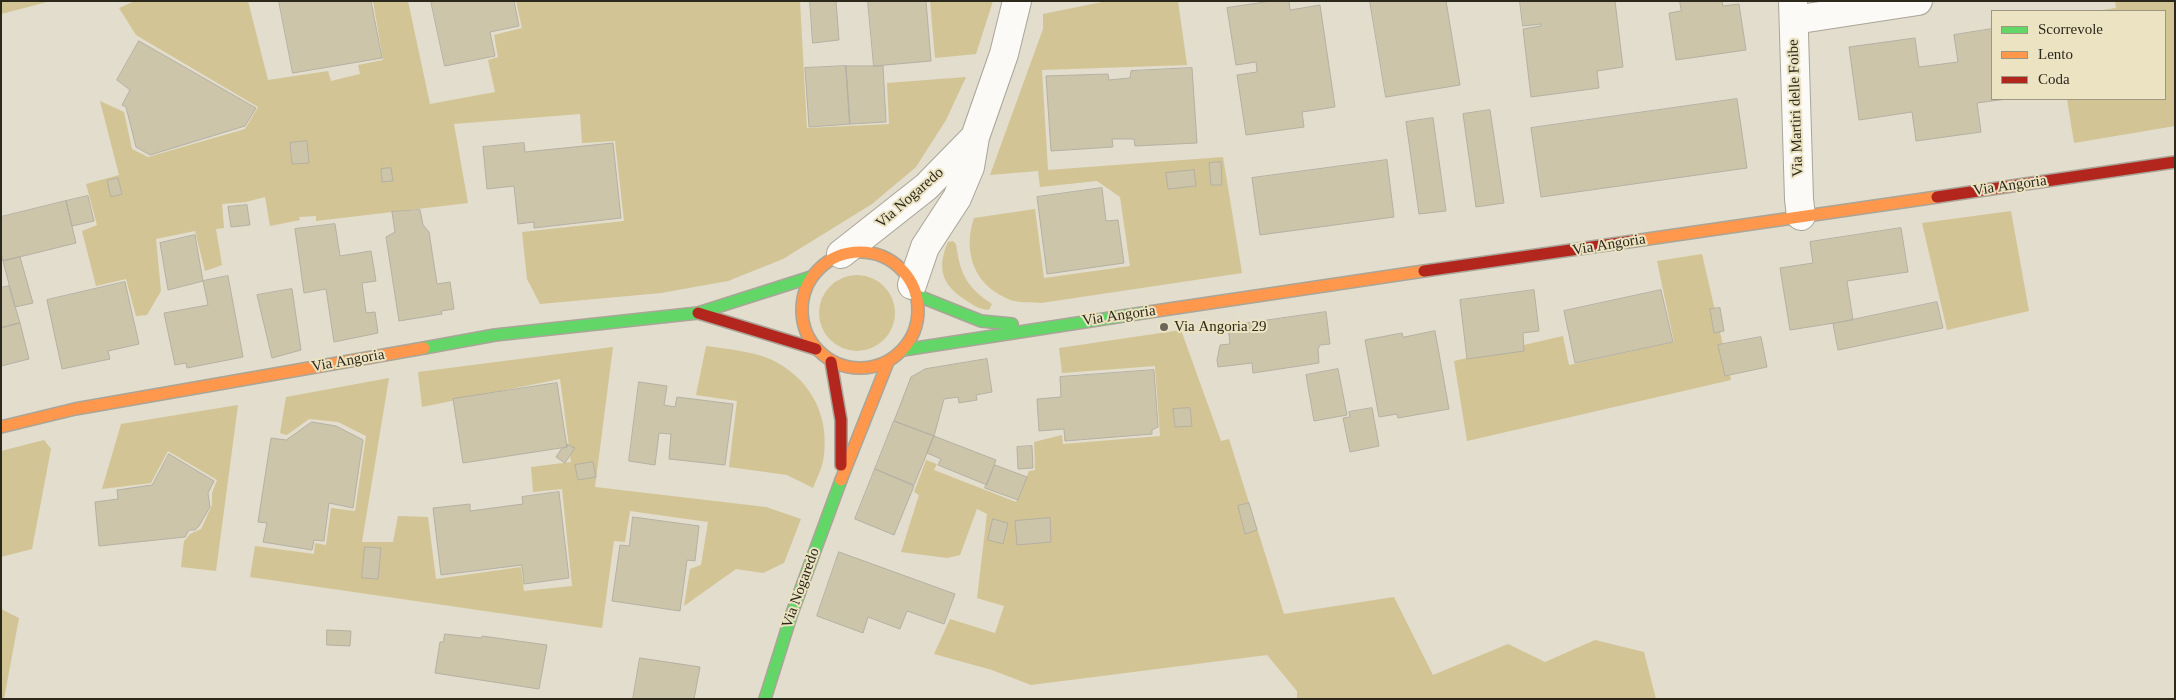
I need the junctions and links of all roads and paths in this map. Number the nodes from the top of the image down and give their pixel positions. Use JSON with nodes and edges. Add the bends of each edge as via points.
{"nodes":[{"id":1,"x":1017,"y":1,"type":"edge"},
{"id":2,"x":1918,"y":1,"type":"edge"},
{"id":3,"x":1794,"y":11,"type":"edge"},
{"id":4,"x":976,"y":137,"type":"junction"},
{"id":5,"x":2175,"y":162,"type":"edge"},
{"id":6,"x":1801,"y":216,"type":"junction"},
{"id":7,"x":841,"y":254,"type":"junction"},
{"id":8,"x":811,"y":277,"type":"junction"},
{"id":9,"x":914,"y":290,"type":"junction"},
{"id":10,"x":698,"y":313,"type":"junction"},
{"id":11,"x":1043,"y":327,"type":"junction"},
{"id":12,"x":816,"y":349,"type":"junction"},
{"id":13,"x":903,"y":350,"type":"junction"},
{"id":14,"x":831,"y":362,"type":"junction"},
{"id":15,"x":888,"y":362,"type":"junction"},
{"id":16,"x":1,"y":427,"type":"edge"},
{"id":17,"x":841,"y":479,"type":"junction"},
{"id":18,"x":765,"y":699,"type":"edge"}],
"edges":[{"from":1,"to":4,"type":"street","name":"Via Nogaredo","via":[[1004,54]]},
{"from":2,"to":3,"type":"street"},
{"from":3,"to":6,"type":"street","name":"Via Martiri delle Foibe"},
{"from":4,"to":7,"type":"street","name":"Via Nogaredo","via":[[926,187]]},
{"from":4,"to":9,"type":"street","name":"Via Nogaredo","via":[[970,167],[957,198],[925,247]]},
{"from":5,"to":6,"type":"street","name":"Via Angoria"},
{"from":6,"to":11,"type":"street","name":"Via Angoria"},
{"from":7,"to":8,"type":"street","via":[[824,263]]},
{"from":7,"to":9,"type":"street","via":[[860,251],[879,255],[896,264]]},
{"from":8,"to":10,"type":"street","name":"Via Angoria"},
{"from":8,"to":12,"type":"street","via":[[803,294],[800,313],[805,332]]},
{"from":9,"to":11,"type":"street","name":"Via Angoria","via":[[981,321]]},
{"from":9,"to":13,"type":"street","via":[[918,314],[914,333]]},
{"from":10,"to":12,"type":"street","name":"Via Angoria"},
{"from":10,"to":16,"type":"street","name":"Via Angoria","via":[[495,335],[76,409]]},
{"from":11,"to":13,"type":"street","name":"Via Angoria"},
{"from":12,"to":14,"type":"street"},
{"from":13,"to":15,"type":"street"},
{"from":14,"to":15,"type":"street","via":[[849,369],[869,369]]},
{"from":14,"to":17,"type":"street","name":"Via Nogaredo","via":[[840,420]]},
{"from":15,"to":17,"type":"street","name":"Via Nogaredo"},
{"from":17,"to":18,"type":"street","name":"Via Nogaredo","via":[[784,636]]}]}
